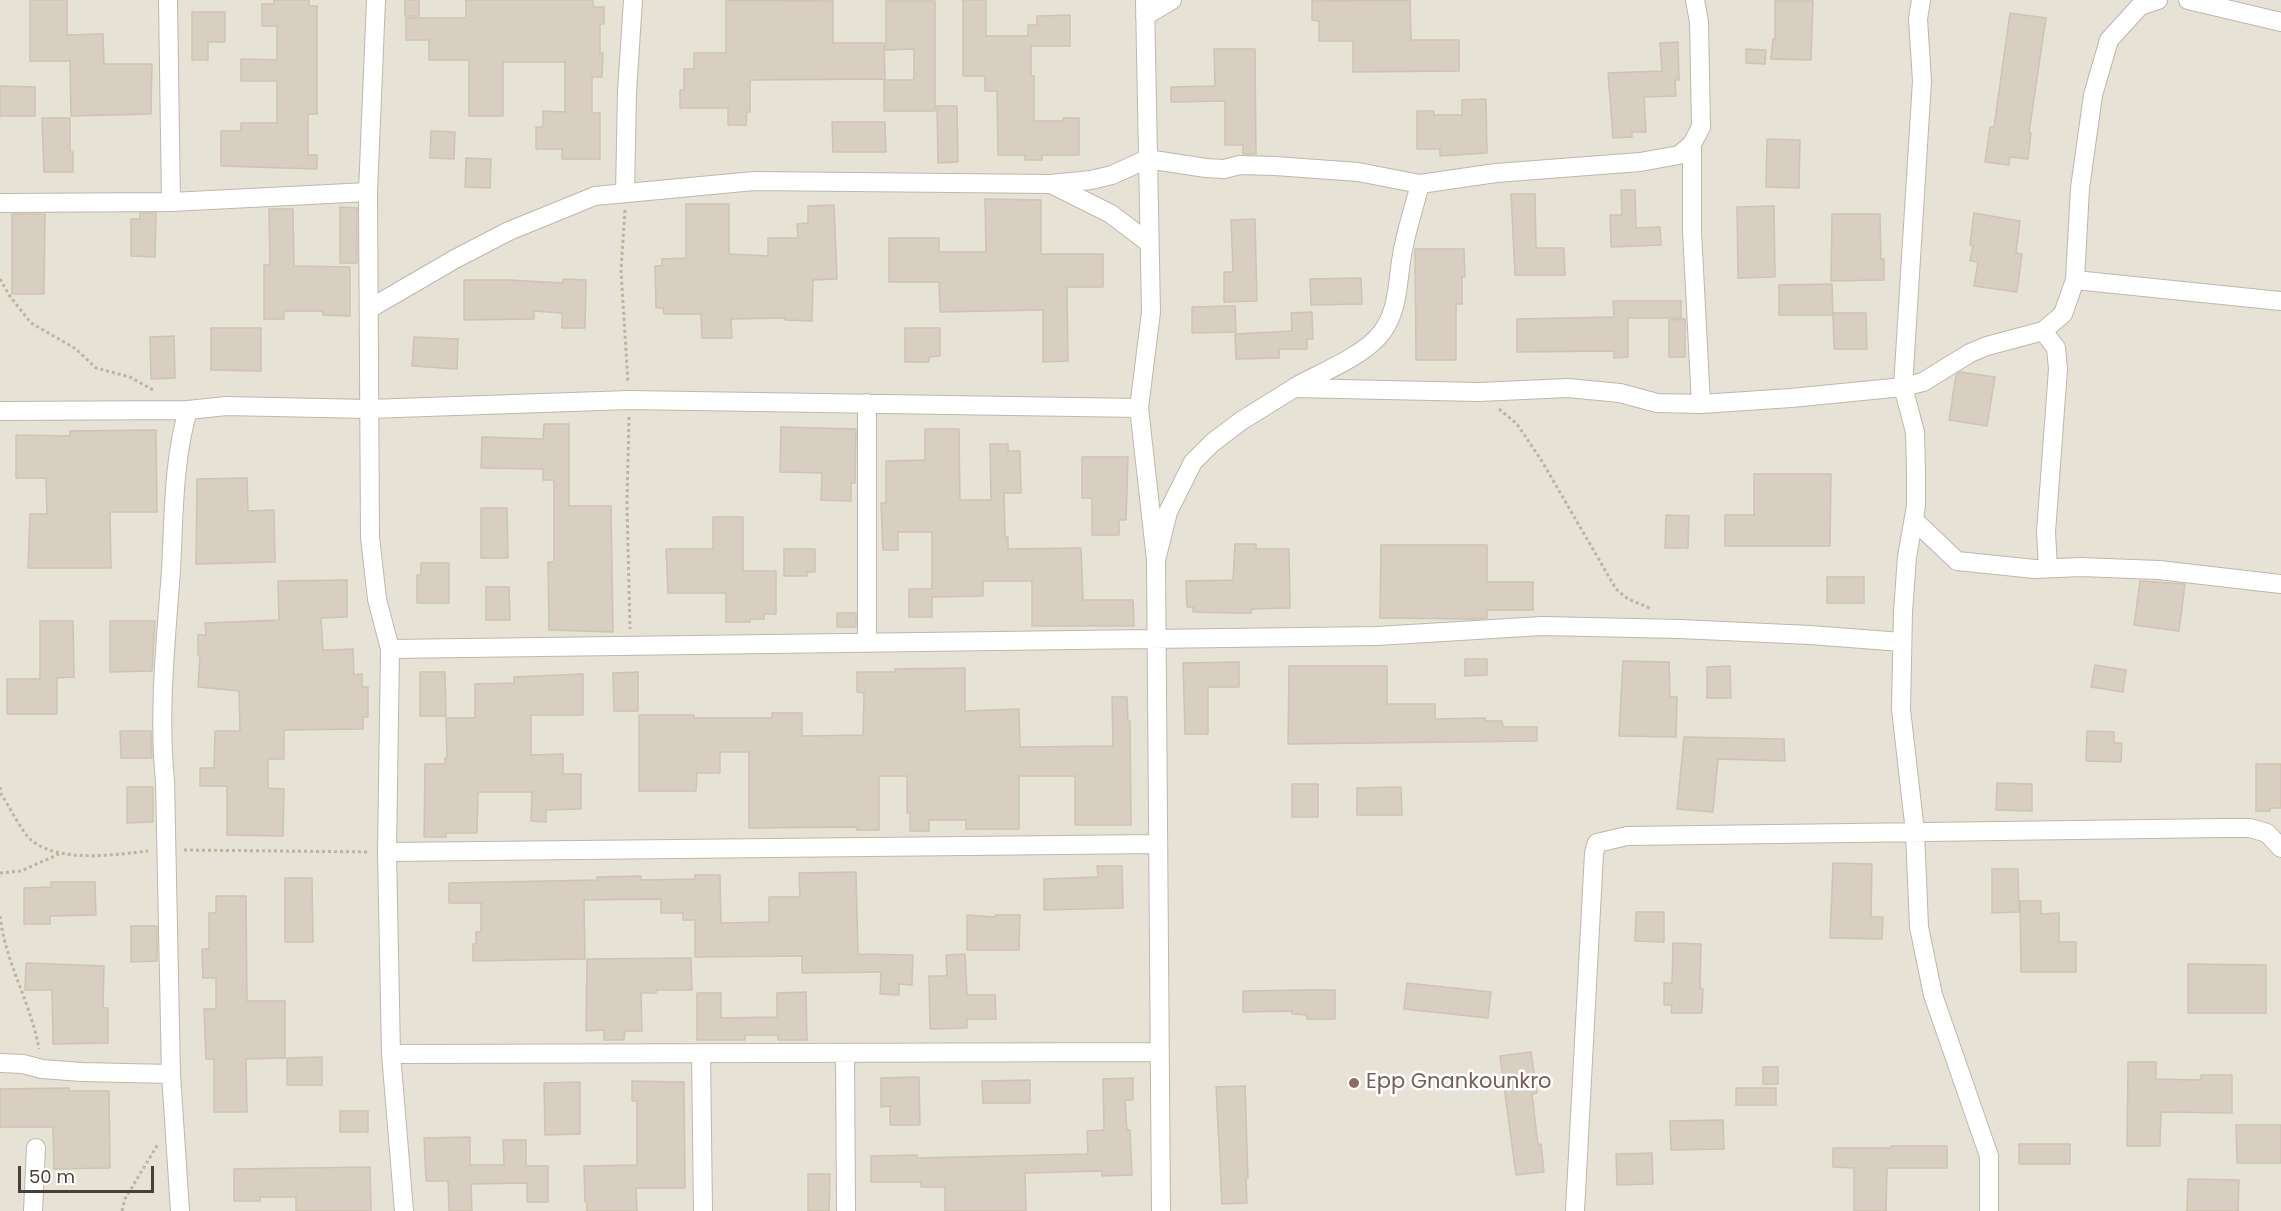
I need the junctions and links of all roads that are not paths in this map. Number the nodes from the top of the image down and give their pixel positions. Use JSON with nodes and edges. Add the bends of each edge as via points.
{"nodes":[{"id":1,"x":168,"y":0,"type":"edge"},
{"id":2,"x":376,"y":0,"type":"edge"},
{"id":3,"x":633,"y":0,"type":"edge"},
{"id":4,"x":1172,"y":0,"type":"edge"},
{"id":5,"x":1695,"y":0,"type":"edge"},
{"id":6,"x":1921,"y":0,"type":"edge"},
{"id":7,"x":2158,"y":0,"type":"edge"},
{"id":8,"x":2188,"y":0,"type":"edge"},
{"id":9,"x":1145,"y":8,"type":"edge"},
{"id":10,"x":2281,"y":22,"type":"edge"},
{"id":11,"x":1692,"y":144,"type":"junction"},
{"id":12,"x":1147,"y":159,"type":"junction"},
{"id":13,"x":1050,"y":184,"type":"junction"},
{"id":14,"x":1420,"y":184,"type":"junction"},
{"id":15,"x":368,"y":192,"type":"junction"},
{"id":16,"x":626,"y":193,"type":"junction"},
{"id":17,"x":171,"y":202,"type":"junction"},
{"id":18,"x":0,"y":203,"type":"edge"},
{"id":19,"x":1149,"y":243,"type":"junction"},
{"id":20,"x":2075,"y":280,"type":"junction"},
{"id":21,"x":2281,"y":302,"type":"edge"},
{"id":22,"x":369,"y":309,"type":"junction"},
{"id":23,"x":2043,"y":332,"type":"junction"},
{"id":24,"x":1903,"y":387,"type":"junction"},
{"id":25,"x":1294,"y":388,"type":"junction"},
{"id":26,"x":867,"y":403,"type":"junction"},
{"id":27,"x":1701,"y":404,"type":"junction"},
{"id":28,"x":1139,"y":408,"type":"junction"},
{"id":29,"x":369,"y":409,"type":"junction"},
{"id":30,"x":188,"y":410,"type":"junction"},
{"id":31,"x":0,"y":411,"type":"edge"},
{"id":32,"x":1914,"y":520,"type":"junction"},
{"id":33,"x":1156,"y":560,"type":"junction"},
{"id":34,"x":2049,"y":568,"type":"junction"},
{"id":35,"x":2281,"y":584,"type":"edge"},
{"id":36,"x":1157,"y":638,"type":"junction"},
{"id":37,"x":867,"y":642,"type":"junction"},
{"id":38,"x":1902,"y":642,"type":"junction"},
{"id":39,"x":390,"y":649,"type":"junction"},
{"id":40,"x":1915,"y":832,"type":"junction"},
{"id":41,"x":1158,"y":844,"type":"junction"},
{"id":42,"x":2281,"y":848,"type":"edge"},
{"id":43,"x":387,"y":852,"type":"junction"},
{"id":44,"x":1160,"y":1052,"type":"junction"},
{"id":45,"x":845,"y":1053,"type":"junction"},
{"id":46,"x":391,"y":1054,"type":"junction"},
{"id":47,"x":702,"y":1054,"type":"junction"},
{"id":48,"x":0,"y":1063,"type":"edge"},
{"id":49,"x":171,"y":1074,"type":"junction"},
{"id":50,"x":36,"y":1148,"type":"dead end"},
{"id":51,"x":33,"y":1211,"type":"edge"},
{"id":52,"x":180,"y":1211,"type":"edge"},
{"id":53,"x":404,"y":1211,"type":"edge"},
{"id":54,"x":703,"y":1211,"type":"edge"},
{"id":55,"x":846,"y":1211,"type":"edge"},
{"id":56,"x":1161,"y":1211,"type":"edge"},
{"id":57,"x":1575,"y":1211,"type":"edge"},
{"id":58,"x":1989,"y":1211,"type":"edge"}],
"edges":[{"from":1,"to":17,"type":"street"},
{"from":2,"to":15,"type":"street"},
{"from":3,"to":16,"type":"street"},
{"from":4,"to":9,"type":"street"},
{"from":5,"to":11,"type":"street","via":[[1701,127]]},
{"from":6,"to":24,"type":"street","via":[[1918,19],[1922,81]]},
{"from":7,"to":20,"type":"street","via":[[2140,6],[2109,40],[2093,95],[2080,188]]},
{"from":8,"to":10,"type":"street"},
{"from":9,"to":12,"type":"street"},
{"from":11,"to":14,"type":"street","via":[[1679,155],[1662,159],[1496,173]]},
{"from":11,"to":27,"type":"street","via":[[1692,231]]},
{"from":12,"to":13,"type":"street","via":[[1112,175]]},
{"from":12,"to":14,"type":"street","via":[[1206,168],[1263,165],[1358,172]]},
{"from":12,"to":19,"type":"street"},
{"from":13,"to":16,"type":"street","via":[[754,181]]},
{"from":13,"to":19,"type":"street","via":[[1112,214]]},
{"from":14,"to":25,"type":"street","via":[[1402,255],[1399,289],[1387,323],[1378,337],[1360,351]]},
{"from":15,"to":17,"type":"street"},
{"from":15,"to":22,"type":"street"},
{"from":16,"to":22,"type":"street","via":[[595,196],[509,231]]},
{"from":17,"to":18,"type":"street"},
{"from":19,"to":28,"type":"street","via":[[1151,312]]},
{"from":20,"to":21,"type":"street"},
{"from":20,"to":23,"type":"street","via":[[2064,314]]},
{"from":22,"to":29,"type":"street"},
{"from":23,"to":24,"type":"street","via":[[1987,346],[1923,382]]},
{"from":23,"to":34,"type":"street","via":[[2056,348],[2058,369],[2046,532]]},
{"from":24,"to":27,"type":"street"},
{"from":24,"to":32,"type":"street","via":[[1915,432]]},
{"from":25,"to":27,"type":"street","via":[[1479,392],[1568,388],[1620,393],[1657,403]]},
{"from":25,"to":33,"type":"street","via":[[1241,421],[1193,462],[1168,512]]},
{"from":26,"to":28,"type":"street"},
{"from":26,"to":29,"type":"street","via":[[629,400]]},
{"from":26,"to":37,"type":"street"},
{"from":28,"to":33,"type":"street"},
{"from":29,"to":30,"type":"street","via":[[226,405]]},
{"from":29,"to":39,"type":"street","via":[[370,537],[377,599]]},
{"from":30,"to":31,"type":"street"},
{"from":30,"to":49,"type":"street","via":[[178,453],[162,745]]},
{"from":32,"to":34,"type":"street","via":[[1957,561]]},
{"from":32,"to":38,"type":"street","via":[[1907,557]]},
{"from":33,"to":36,"type":"street"},
{"from":34,"to":35,"type":"street","via":[[2159,570]]},
{"from":36,"to":37,"type":"street"},
{"from":36,"to":38,"type":"street","via":[[1377,636],[1542,626],[1680,629]]},
{"from":36,"to":41,"type":"street"},
{"from":37,"to":39,"type":"street"},
{"from":38,"to":40,"type":"street","via":[[1901,709]]},
{"from":39,"to":43,"type":"street"},
{"from":40,"to":42,"type":"street","via":[[2250,828],[2267,833]]},
{"from":40,"to":57,"type":"street","via":[[1627,836],[1598,843],[1594,853]]},
{"from":40,"to":58,"type":"street","via":[[1919,927],[1933,995],[1989,1156]]},
{"from":41,"to":43,"type":"street"},
{"from":41,"to":44,"type":"street"},
{"from":43,"to":46,"type":"street"},
{"from":44,"to":45,"type":"street"},
{"from":44,"to":56,"type":"street"},
{"from":45,"to":47,"type":"street"},
{"from":45,"to":55,"type":"street"},
{"from":46,"to":47,"type":"street"},
{"from":46,"to":53,"type":"street"},
{"from":47,"to":54,"type":"street"},
{"from":48,"to":49,"type":"street","via":[[42,1069]]},
{"from":49,"to":52,"type":"street"},
{"from":50,"to":51,"type":"street"}]}
